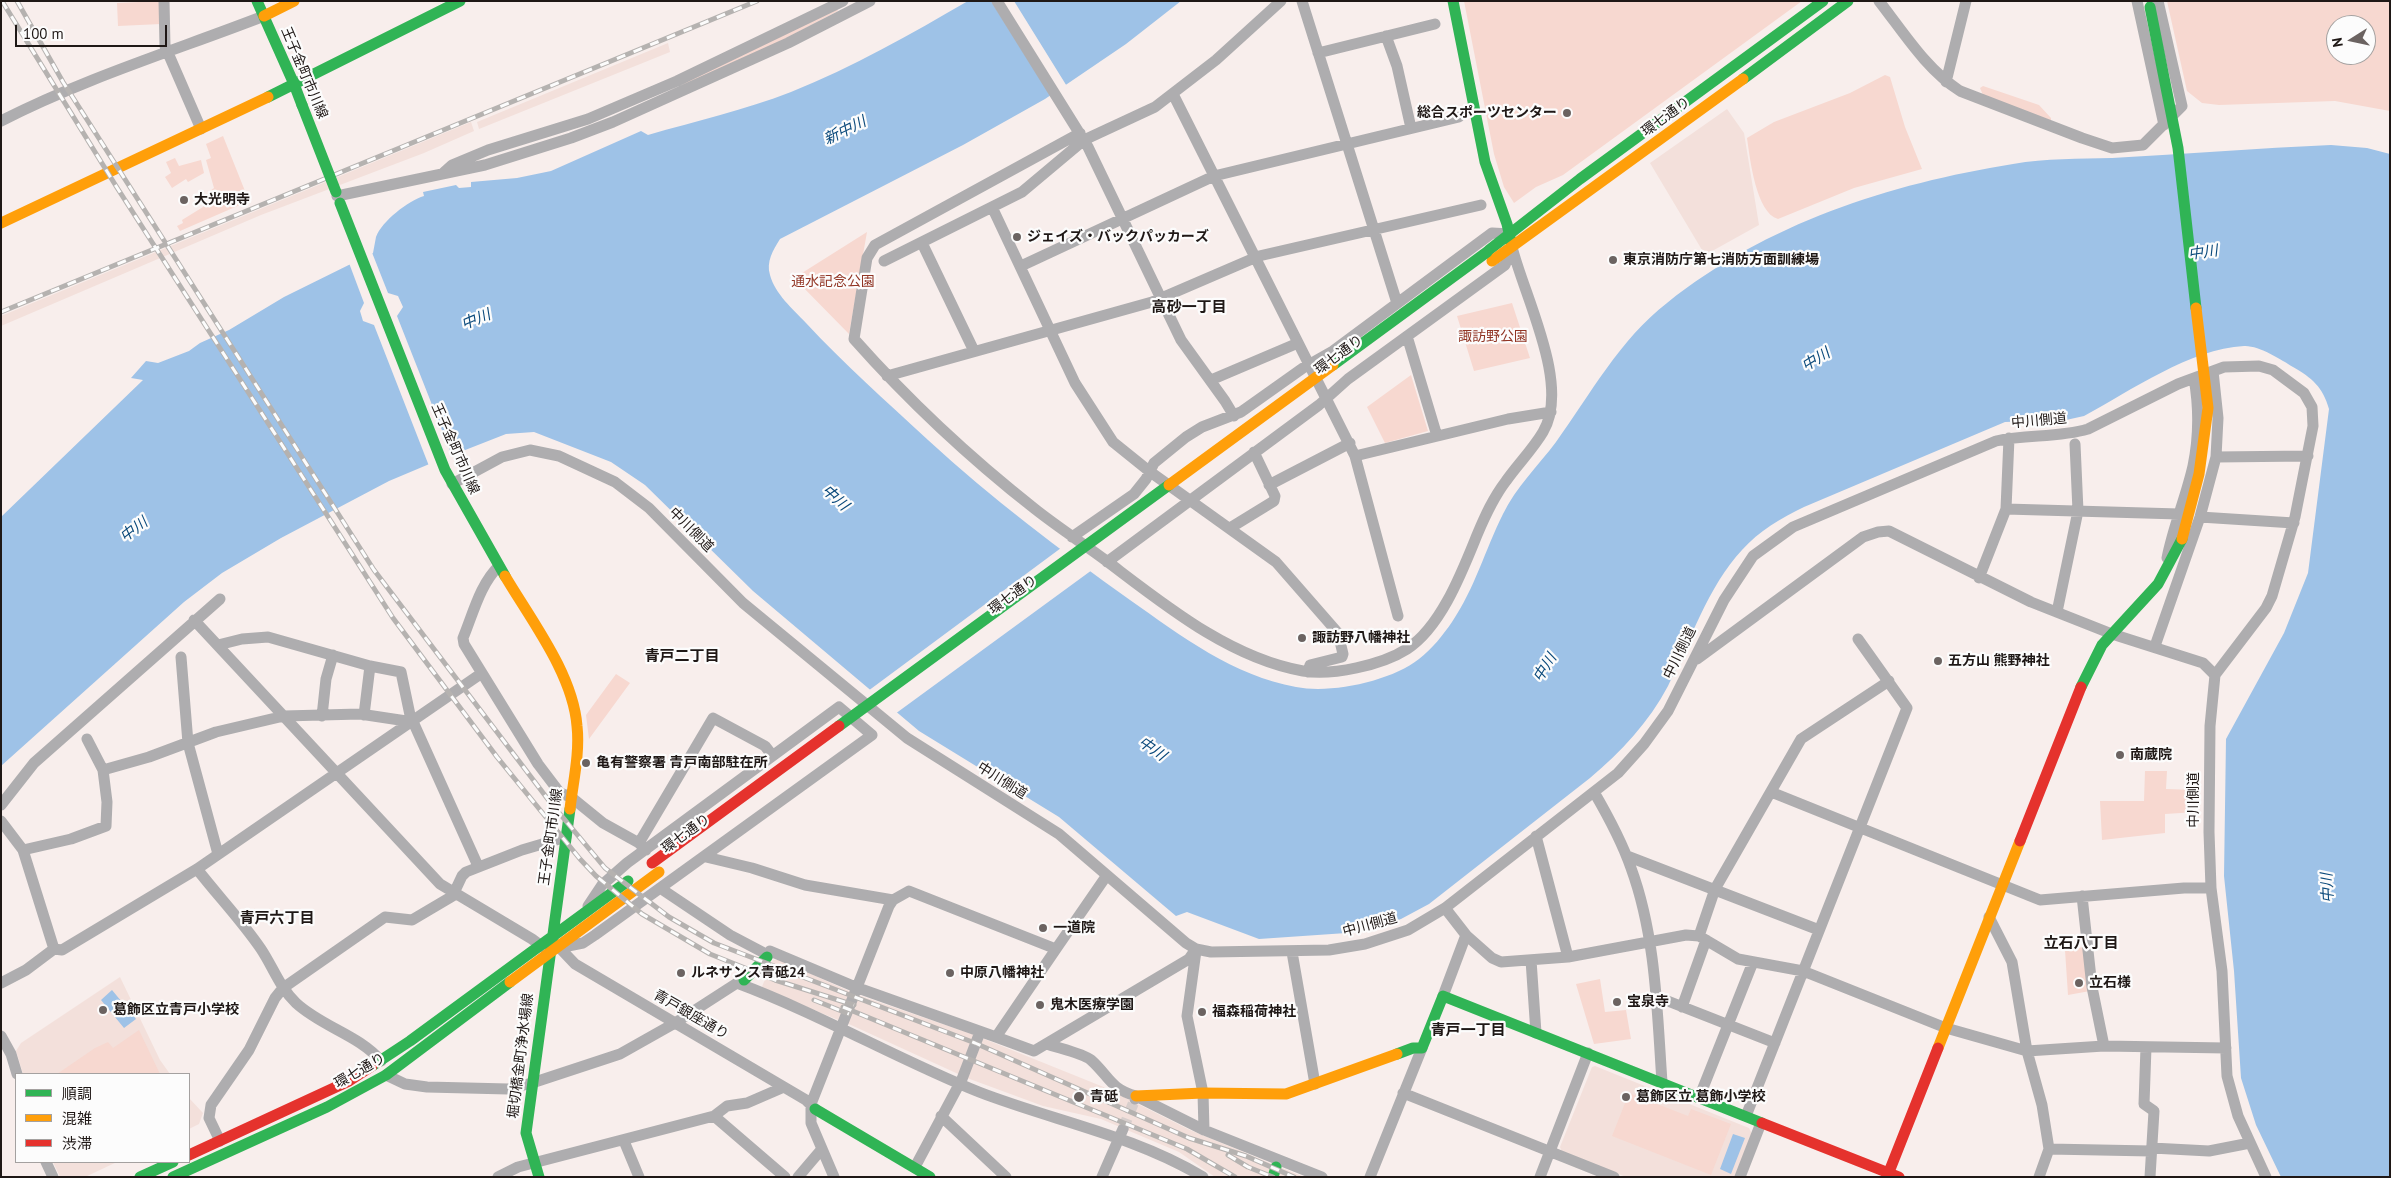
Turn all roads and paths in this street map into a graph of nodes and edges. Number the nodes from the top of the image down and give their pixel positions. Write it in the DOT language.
graph roads {
  1 [pos="164,1"];
  2 [pos="257,1"];
  3 [pos="294,1"];
  4 [pos="460,1"];
  5 [pos="843,1"];
  6 [pos="870,1"];
  7 [pos="997,1"];
  8 [pos="1281,1"];
  9 [pos="1302,1"];
  10 [pos="1453,1"];
  11 [pos="1823,1"];
  12 [pos="1848,1"];
  13 [pos="1880,1"];
  14 [pos="1966,1"];
  15 [pos="2137,1"];
  16 [pos="2152,3"];
  17 [pos="264,16"];
  18 [pos="1435,24"];
  19 [pos="1386,36"];
  20 [pos="168,52"];
  21 [pos="1318,54"];
  22 [pos="1946,82"];
  23 [pos="294,84"];
  24 [pos="1173,94"];
  25 [pos="1459,117"];
  26 [pos="1,121"];
  27 [pos="2164,125"];
  28 [pos="201,128"];
  29 [pos="1411,128"];
  30 [pos="1080,134"];
  31 [pos="1346,144"];
  32 [pos="440,176"];
  33 [pos="1214,176"];
  34 [pos="338,197"];
  35 [pos="1481,205"];
  36 [pos="992,208"];
  37 [pos="1124,219"];
  38 [pos="1,224"];
  39 [pos="1373,230"];
  40 [pos="1510,234"];
  41 [pos="922,243"];
  42 [pos="1512,247"];
  43 [pos="1490,256"];
  44 [pos="1256,258"];
  45 [pos="884,261"];
  46 [pos="1020,266"];
  47 [pos="1160,298"];
  48 [pos="1397,303"];
  49 [pos="1050,330"];
  50 [pos="1407,336"];
  51 [pos="1298,343"];
  52 [pos="974,351"];
  53 [pos="1310,363"];
  54 [pos="2213,371"];
  55 [pos="887,376"];
  56 [pos="2194,378"];
  57 [pos="1210,380"];
  58 [pos="1327,398"];
  59 [pos="1551,412"];
  60 [pos="1234,416"];
  61 [pos="1437,436"];
  62 [pos="2010,438"];
  63 [pos="1350,443"];
  64 [pos="2075,444"];
  65 [pos="1254,452"];
  66 [pos="1355,456"];
  67 [pos="2308,456"];
  68 [pos="2216,457"];
  69 [pos="1149,470"];
  70 [pos="452,484"];
  71 [pos="1269,485"];
  72 [pos="1189,500"];
  73 [pos="2006,508"];
  74 [pos="2078,511"];
  75 [pos="2179,514"];
  76 [pos="2200,517"];
  77 [pos="2294,523"];
  78 [pos="1230,528"];
  79 [pos="1072,537"];
  80 [pos="1107,562"];
  81 [pos="498,566"];
  82 [pos="2164,575"];
  83 [pos="1979,578"];
  84 [pos="220,599"];
  85 [pos="2057,612"];
  86 [pos="1398,616"];
  87 [pos="194,620"];
  88 [pos="2112,634"];
  89 [pos="1858,639"];
  90 [pos="218,644"];
  91 [pos="2155,646"];
  92 [pos="962,651"];
  93 [pos="333,655"];
  94 [pos="181,656"];
  95 [pos="1695,660"];
  96 [pos="370,666"];
  97 [pos="1308,672"];
  98 [pos="482,673"];
  99 [pos="2215,675"];
  100 [pos="1888,681"];
  101 [pos="891,704"];
  102 [pos="364,715"];
  103 [pos="284,716"];
  104 [pos="322,716"];
  105 [pos="413,722"];
  106 [pos="851,733"];
  107 [pos="87,739"];
  108 [pos="188,744"];
  109 [pos="772,755"];
  110 [pos="103,770"];
  111 [pos="337,773"];
  112 [pos="1594,792"];
  113 [pos="1771,792"];
  114 [pos="571,797"];
  115 [pos="1,805"];
  116 [pos="741,813"];
  117 [pos="1,821"];
  118 [pos="1860,827"];
  119 [pos="1536,836"];
  120 [pos="566,837"];
  121 [pos="642,846"];
  122 [pos="23,850"];
  123 [pos="218,854"];
  124 [pos="1627,856"];
  125 [pos="706,857"];
  126 [pos="478,866"];
  127 [pos="197,868"];
  128 [pos="656,868"];
  129 [pos="1107,875"];
  130 [pos="2002,885"];
  131 [pos="660,888"];
  132 [pos="2211,888"];
  133 [pos="1715,890"];
  134 [pos="455,893"];
  135 [pos="2082,896"];
  136 [pos="893,900"];
  137 [pos="1446,908"];
  138 [pos="584,913"];
  139 [pos="1989,917"];
  140 [pos="1820,930"];
  141 [pos="1466,935"];
  142 [pos="552,938"];
  143 [pos="1703,938"];
  144 [pos="1650,942"];
  145 [pos="542,945"];
  146 [pos="559,948"];
  147 [pos="1056,949"];
  148 [pos="1196,949"];
  149 [pos="54,950"];
  150 [pos="1292,952"];
  151 [pos="549,955"];
  152 [pos="768,956"];
  153 [pos="1568,957"];
  154 [pos="1531,960"];
  155 [pos="1753,962"];
  156 [pos="1804,971"];
  157 [pos="742,982"];
  158 [pos="1,983"];
  159 [pos="283,988"];
  160 [pos="858,988"];
  161 [pos="1443,996"];
  162 [pos="1655,996"];
  163 [pos="1682,1007"];
  164 [pos="675,1023"];
  165 [pos="1727,1024"];
  166 [pos="841,1028"];
  167 [pos="1946,1028"];
  168 [pos="980,1032"];
  169 [pos="1536,1033"];
  170 [pos="1,1036"];
  171 [pos="996,1037"];
  172 [pos="1774,1043"];
  173 [pos="1047,1044"];
  174 [pos="2104,1046"];
  175 [pos="2146,1047"];
  176 [pos="1422,1048"];
  177 [pos="2226,1048"];
  178 [pos="2027,1051"];
  179 [pos="1588,1053"];
  180 [pos="381,1061"];
  181 [pos="17,1073"];
  182 [pos="386,1075"];
  183 [pos="1662,1082"];
  184 [pos="532,1083"];
  185 [pos="958,1084"];
  186 [pos="1315,1084"];
  187 [pos="784,1087"];
  188 [pos="1203,1093"];
  189 [pos="1403,1093"];
  190 [pos="1136,1098"];
  191 [pos="1699,1098"];
  192 [pos="813,1106"];
  193 [pos="714,1116"];
  194 [pos="941,1116"];
  195 [pos="1746,1116"];
  196 [pos="1761,1122"];
  197 [pos="1204,1130"];
  198 [pos="1121,1133"];
  199 [pos="220,1141"];
  200 [pos="624,1141"];
  201 [pos="2250,1142"];
  202 [pos="2049,1149"];
  203 [pos="2152,1149"];
  204 [pos="820,1150"];
  205 [pos="1550,1151"];
  206 [pos="190,1155"];
  207 [pos="46,1163"];
  208 [pos="172,1163"];
  209 [pos="534,1163"];
  210 [pos="915,1168"];
  211 [pos="1276,1168"];
  212 [pos="1891,1175"];
  213 [pos="53,1177"];
  214 [pos="140,1177"];
  215 [pos="173,1177"];
  216 [pos="498,1177"];
  217 [pos="539,1177"];
  218 [pos="639,1177"];
  219 [pos="785,1177"];
  220 [pos="798,1177"];
  221 [pos="834,1177"];
  222 [pos="930,1177"];
  223 [pos="1006,1177"];
  224 [pos="1102,1177"];
  225 [pos="1202,1177"];
  226 [pos="1322,1177"];
  227 [pos="1370,1177"];
  228 [pos="1540,1177"];
  229 [pos="1614,1177"];
  230 [pos="1740,1177"];
  231 [pos="2039,1177"];
  232 [pos="2150,1177"];
  233 [pos="2266,1177"];
  1 -- 20 [label="street"];
  2 -- 17 [label="main road, 王子金町市川線"];
  3 -- 17 [label="main road"];
  4 -- 23 [label="main road"];
  5 -- 32 [label="street"];
  6 -- 32 [label="street"];
  7 -- 30 [label="street"];
  8 -- 24 [label="street"];
  9 -- 21 [label="street"];
  10 -- 40 [label="main road"];
  11 -- 40 [label="main road, 環七通り"];
  12 -- 42 [label="main road, 環七通り"];
  13 -- 22 [label="street"];
  14 -- 22 [label="street"];
  15 -- 27 [label="street"];
  16 -- 27 [label="street"];
  16 -- 82 [label="main road, bridge"];
  17 -- 20 [label="street"];
  17 -- 23 [label="main road, 王子金町市川線"];
  18 -- 19 [label="street"];
  19 -- 21 [label="street"];
  19 -- 29 [label="street"];
  20 -- 26 [label="street"];
  20 -- 28 [label="street"];
  21 -- 31 [label="street"];
  22 -- 27 [label="street"];
  23 -- 28 [label="main road"];
  23 -- 34 [label="main road, 王子金町市川線, bridge"];
  24 -- 30 [label="street"];
  24 -- 33 [label="street"];
  25 -- 29 [label="street"];
  28 -- 38 [label="main road"];
  29 -- 31 [label="street"];
  30 -- 36 [label="street"];
  30 -- 37 [label="street"];
  30 -- 55 [label="street"];
  31 -- 33 [label="street"];
  31 -- 39 [label="street"];
  32 -- 34 [label="street"];
  33 -- 37 [label="street"];
  33 -- 44 [label="street"];
  34 -- 70 [label="main road, 王子金町市川線"];
  35 -- 39 [label="street"];
  36 -- 41 [label="street"];
  36 -- 46 [label="street"];
  37 -- 46 [label="street"];
  37 -- 47 [label="street"];
  39 -- 44 [label="street"];
  39 -- 48 [label="street"];
  40 -- 42 [label="main road"];
  40 -- 43 [label="main road, 環七通り"];
  40 -- 48 [label="street"];
  41 -- 45 [label="street"];
  41 -- 52 [label="street"];
  42 -- 43 [label="main road, 環七通り"];
  42 -- 50 [label="street"];
  42 -- 59 [label="street"];
  43 -- 92 [label="main road, 環七通り"];
  43 -- 128 [label="main road, 環七通り, bridge"];
  44 -- 47 [label="street"];
  44 -- 51 [label="street"];
  46 -- 49 [label="street"];
  47 -- 49 [label="street"];
  47 -- 57 [label="street"];
  48 -- 53 [label="street"];
  49 -- 52 [label="street"];
  49 -- 69 [label="street"];
  50 -- 58 [label="street"];
  50 -- 61 [label="street"];
  51 -- 53 [label="street"];
  51 -- 57 [label="street"];
  52 -- 55 [label="street"];
  53 -- 58 [label="street"];
  53 -- 60 [label="street"];
  54 -- 56 [label="street, 中川側道"];
  54 -- 67 [label="street, 中川側道"];
  54 -- 68 [label="street"];
  55 -- 79 [label="street"];
  56 -- 62 [label="street, 中川側道"];
  56 -- 75 [label="street"];
  57 -- 60 [label="street"];
  58 -- 63 [label="street"];
  58 -- 65 [label="street"];
  59 -- 61 [label="street"];
  59 -- 97 [label="street"];
  60 -- 69 [label="street"];
  61 -- 66 [label="street"];
  62 -- 73 [label="street"];
  62 -- 95 [label="street, 中川側道"];
  63 -- 66 [label="street"];
  63 -- 71 [label="street"];
  64 -- 74 [label="street"];
  65 -- 71 [label="street"];
  65 -- 72 [label="street"];
  66 -- 86 [label="street"];
  67 -- 68 [label="street"];
  67 -- 77 [label="street, 中川側道"];
  68 -- 76 [label="street"];
  69 -- 72 [label="street"];
  69 -- 79 [label="street"];
  70 -- 81 [label="main road, 王子金町市川線"];
  70 -- 129 [label="street, 中川側道"];
  71 -- 78 [label="street"];
  72 -- 78 [label="street"];
  72 -- 80 [label="street"];
  73 -- 74 [label="street"];
  73 -- 83 [label="street"];
  74 -- 75 [label="street"];
  74 -- 85 [label="street"];
  75 -- 82 [label="street"];
  76 -- 77 [label="street"];
  76 -- 91 [label="street"];
  77 -- 99 [label="street, 中川側道"];
  78 -- 97 [label="street"];
  79 -- 80 [label="street"];
  80 -- 97 [label="street"];
  81 -- 98 [label="street"];
  81 -- 114 [label="main road, 王子金町市川線"];
  82 -- 88 [label="main road"];
  83 -- 85 [label="street"];
  83 -- 95 [label="street"];
  84 -- 87 [label="street"];
  85 -- 88 [label="street"];
  87 -- 90 [label="street"];
  87 -- 115 [label="street"];
  88 -- 91 [label="street"];
  88 -- 130 [label="main road"];
  89 -- 100 [label="street"];
  90 -- 93 [label="street"];
  90 -- 103 [label="street"];
  91 -- 99 [label="street"];
  93 -- 96 [label="street"];
  93 -- 104 [label="street"];
  94 -- 108 [label="street"];
  95 -- 112 [label="street, 中川側道"];
  96 -- 102 [label="street"];
  96 -- 105 [label="street"];
  98 -- 105 [label="street"];
  98 -- 114 [label="street"];
  99 -- 132 [label="street, 中川側道"];
  100 -- 113 [label="street"];
  100 -- 118 [label="street"];
  101 -- 106 [label="main road"];
  102 -- 104 [label="street"];
  102 -- 105 [label="street"];
  103 -- 104 [label="street"];
  103 -- 108 [label="street"];
  103 -- 111 [label="street"];
  105 -- 111 [label="street"];
  105 -- 126 [label="street"];
  107 -- 110 [label="street"];
  108 -- 110 [label="street"];
  108 -- 123 [label="street"];
  109 -- 121 [label="street"];
  109 -- 121 [label="street"];
  109 -- 125 [label="street"];
  110 -- 122 [label="street"];
  111 -- 123 [label="street"];
  111 -- 134 [label="street"];
  112 -- 119 [label="street, 中川側道"];
  112 -- 124 [label="street"];
  113 -- 118 [label="street"];
  113 -- 133 [label="street"];
  114 -- 120 [label="main road, 王子金町市川線"];
  114 -- 121 [label="street"];
  116 -- 128 [label="main road, 環七通り"];
  117 -- 122 [label="street"];
  118 -- 130 [label="street"];
  118 -- 140 [label="street"];
  119 -- 137 [label="street, 中川側道"];
  119 -- 153 [label="street"];
  120 -- 126 [label="street"];
  120 -- 142 [label="main road, 王子金町市川線"];
  121 -- 138 [label="street"];
  122 -- 149 [label="street"];
  123 -- 127 [label="street"];
  124 -- 133 [label="street"];
  124 -- 144 [label="street"];
  125 -- 131 [label="street"];
  125 -- 136 [label="street"];
  126 -- 134 [label="street"];
  127 -- 149 [label="street"];
  127 -- 159 [label="street"];
  128 -- 138 [label="main road, 環七通り"];
  128 -- 146 [label="main road, 環七通り"];
  129 -- 147 [label="street"];
  129 -- 148 [label="street, 中川側道"];
  130 -- 135 [label="street"];
  130 -- 139 [label="main road"];
  131 -- 146 [label="street"];
  131 -- 152 [label="street"];
  132 -- 135 [label="street"];
  132 -- 177 [label="street, 中川側道"];
  133 -- 140 [label="street"];
  133 -- 143 [label="street"];
  134 -- 145 [label="street"];
  134 -- 159 [label="street"];
  135 -- 174 [label="street"];
  136 -- 147 [label="street"];
  136 -- 160 [label="street"];
  137 -- 141 [label="street"];
  137 -- 150 [label="street, 中川側道"];
  138 -- 142 [label="main road, 環七通り"];
  139 -- 167 [label="main road"];
  139 -- 178 [label="street"];
  140 -- 156 [label="street"];
  141 -- 154 [label="street"];
  141 -- 161 [label="street"];
  142 -- 145 [label="main road, 環七通り"];
  142 -- 146 [label="street, 青戸銀座通り"];
  142 -- 151 [label="main road, 堀切橋金町浄水場線"];
  143 -- 144 [label="street"];
  143 -- 155 [label="street"];
  143 -- 163 [label="street"];
  144 -- 153 [label="street"];
  144 -- 162 [label="street"];
  145 -- 151 [label="street"];
  145 -- 180 [label="main road, 環七通り"];
  146 -- 151 [label="main road, 環七通り"];
  146 -- 164 [label="street, 青戸銀座通り"];
  147 -- 171 [label="street"];
  148 -- 150 [label="street, 中川側道"];
  148 -- 173 [label="street"];
  148 -- 188 [label="street"];
  149 -- 158 [label="street"];
  150 -- 186 [label="street"];
  151 -- 182 [label="main road, 環七通り"];
  151 -- 184 [label="main road, 堀切橋金町浄水場線"];
  152 -- 157 [label="main road"];
  152 -- 160 [label="street"];
  153 -- 154 [label="street"];
  154 -- 169 [label="street"];
  155 -- 156 [label="street"];
  155 -- 165 [label="street"];
  156 -- 167 [label="street"];
  156 -- 172 [label="street"];
  157 -- 164 [label="street"];
  157 -- 166 [label="street"];
  159 -- 180 [label="street"];
  159 -- 199 [label="street"];
  160 -- 166 [label="street"];
  160 -- 168 [label="street"];
  161 -- 169 [label="main road"];
  161 -- 176 [label="main road"];
  162 -- 163 [label="street"];
  162 -- 183 [label="street"];
  163 -- 165 [label="street"];
  164 -- 184 [label="street"];
  164 -- 187 [label="street, 青戸銀座通り"];
  165 -- 172 [label="street"];
  165 -- 191 [label="street"];
  166 -- 185 [label="street"];
  166 -- 192 [label="street"];
  167 -- 178 [label="street"];
  167 -- 212 [label="main road"];
  168 -- 171 [label="street"];
  168 -- 185 [label="street"];
  169 -- 179 [label="main road"];
  170 -- 181 [label="street"];
  171 -- 173 [label="street"];
  172 -- 195 [label="street"];
  173 -- 190 [label="street"];
  174 -- 175 [label="street"];
  174 -- 178 [label="street"];
  175 -- 177 [label="street"];
  175 -- 203 [label="street"];
  176 -- 186 [label="main road"];
  176 -- 189 [label="street"];
  177 -- 201 [label="street, 中川側道"];
  178 -- 202 [label="street"];
  179 -- 183 [label="main road"];
  179 -- 205 [label="street"];
  180 -- 199 [label="main road, 環七通り"];
  182 -- 184 [label="street"];
  182 -- 215 [label="main road, 環七通り"];
  183 -- 191 [label="main road"];
  184 -- 209 [label="main road, 堀切橋金町浄水場線"];
  185 -- 194 [label="street"];
  185 -- 198 [label="street"];
  186 -- 188 [label="main road"];
  187 -- 192 [label="street, 青戸銀座通り"];
  187 -- 193 [label="street"];
  188 -- 190 [label="main road"];
  188 -- 197 [label="street"];
  189 -- 205 [label="street"];
  189 -- 227 [label="street"];
  190 -- 197 [label="street"];
  191 -- 195 [label="main road"];
  192 -- 204 [label="street"];
  192 -- 210 [label="main road"];
  193 -- 200 [label="street"];
  193 -- 219 [label="street"];
  194 -- 210 [label="street"];
  194 -- 223 [label="street"];
  195 -- 196 [label="main road"];
  196 -- 212 [label="main road"];
  196 -- 230 [label="street"];
  197 -- 211 [label="street"];
  198 -- 224 [label="street"];
  198 -- 225 [label="street"];
  199 -- 206 [label="main road, 環七通り"];
  200 -- 209 [label="street"];
  200 -- 218 [label="street"];
  201 -- 203 [label="street"];
  201 -- 233 [label="street, 中川側道"];
  202 -- 203 [label="street"];
  202 -- 231 [label="street"];
  203 -- 232 [label="street"];
  204 -- 220 [label="street"];
  204 -- 221 [label="street"];
  205 -- 228 [label="street"];
  205 -- 229 [label="street"];
  207 -- 213 [label="street"];
  208 -- 214 [label="main road"];
  209 -- 216 [label="street"];
  209 -- 217 [label="main road, 堀切橋金町浄水場線"];
  210 -- 222 [label="main road"];
  211 -- 226 [label="street"];
}
